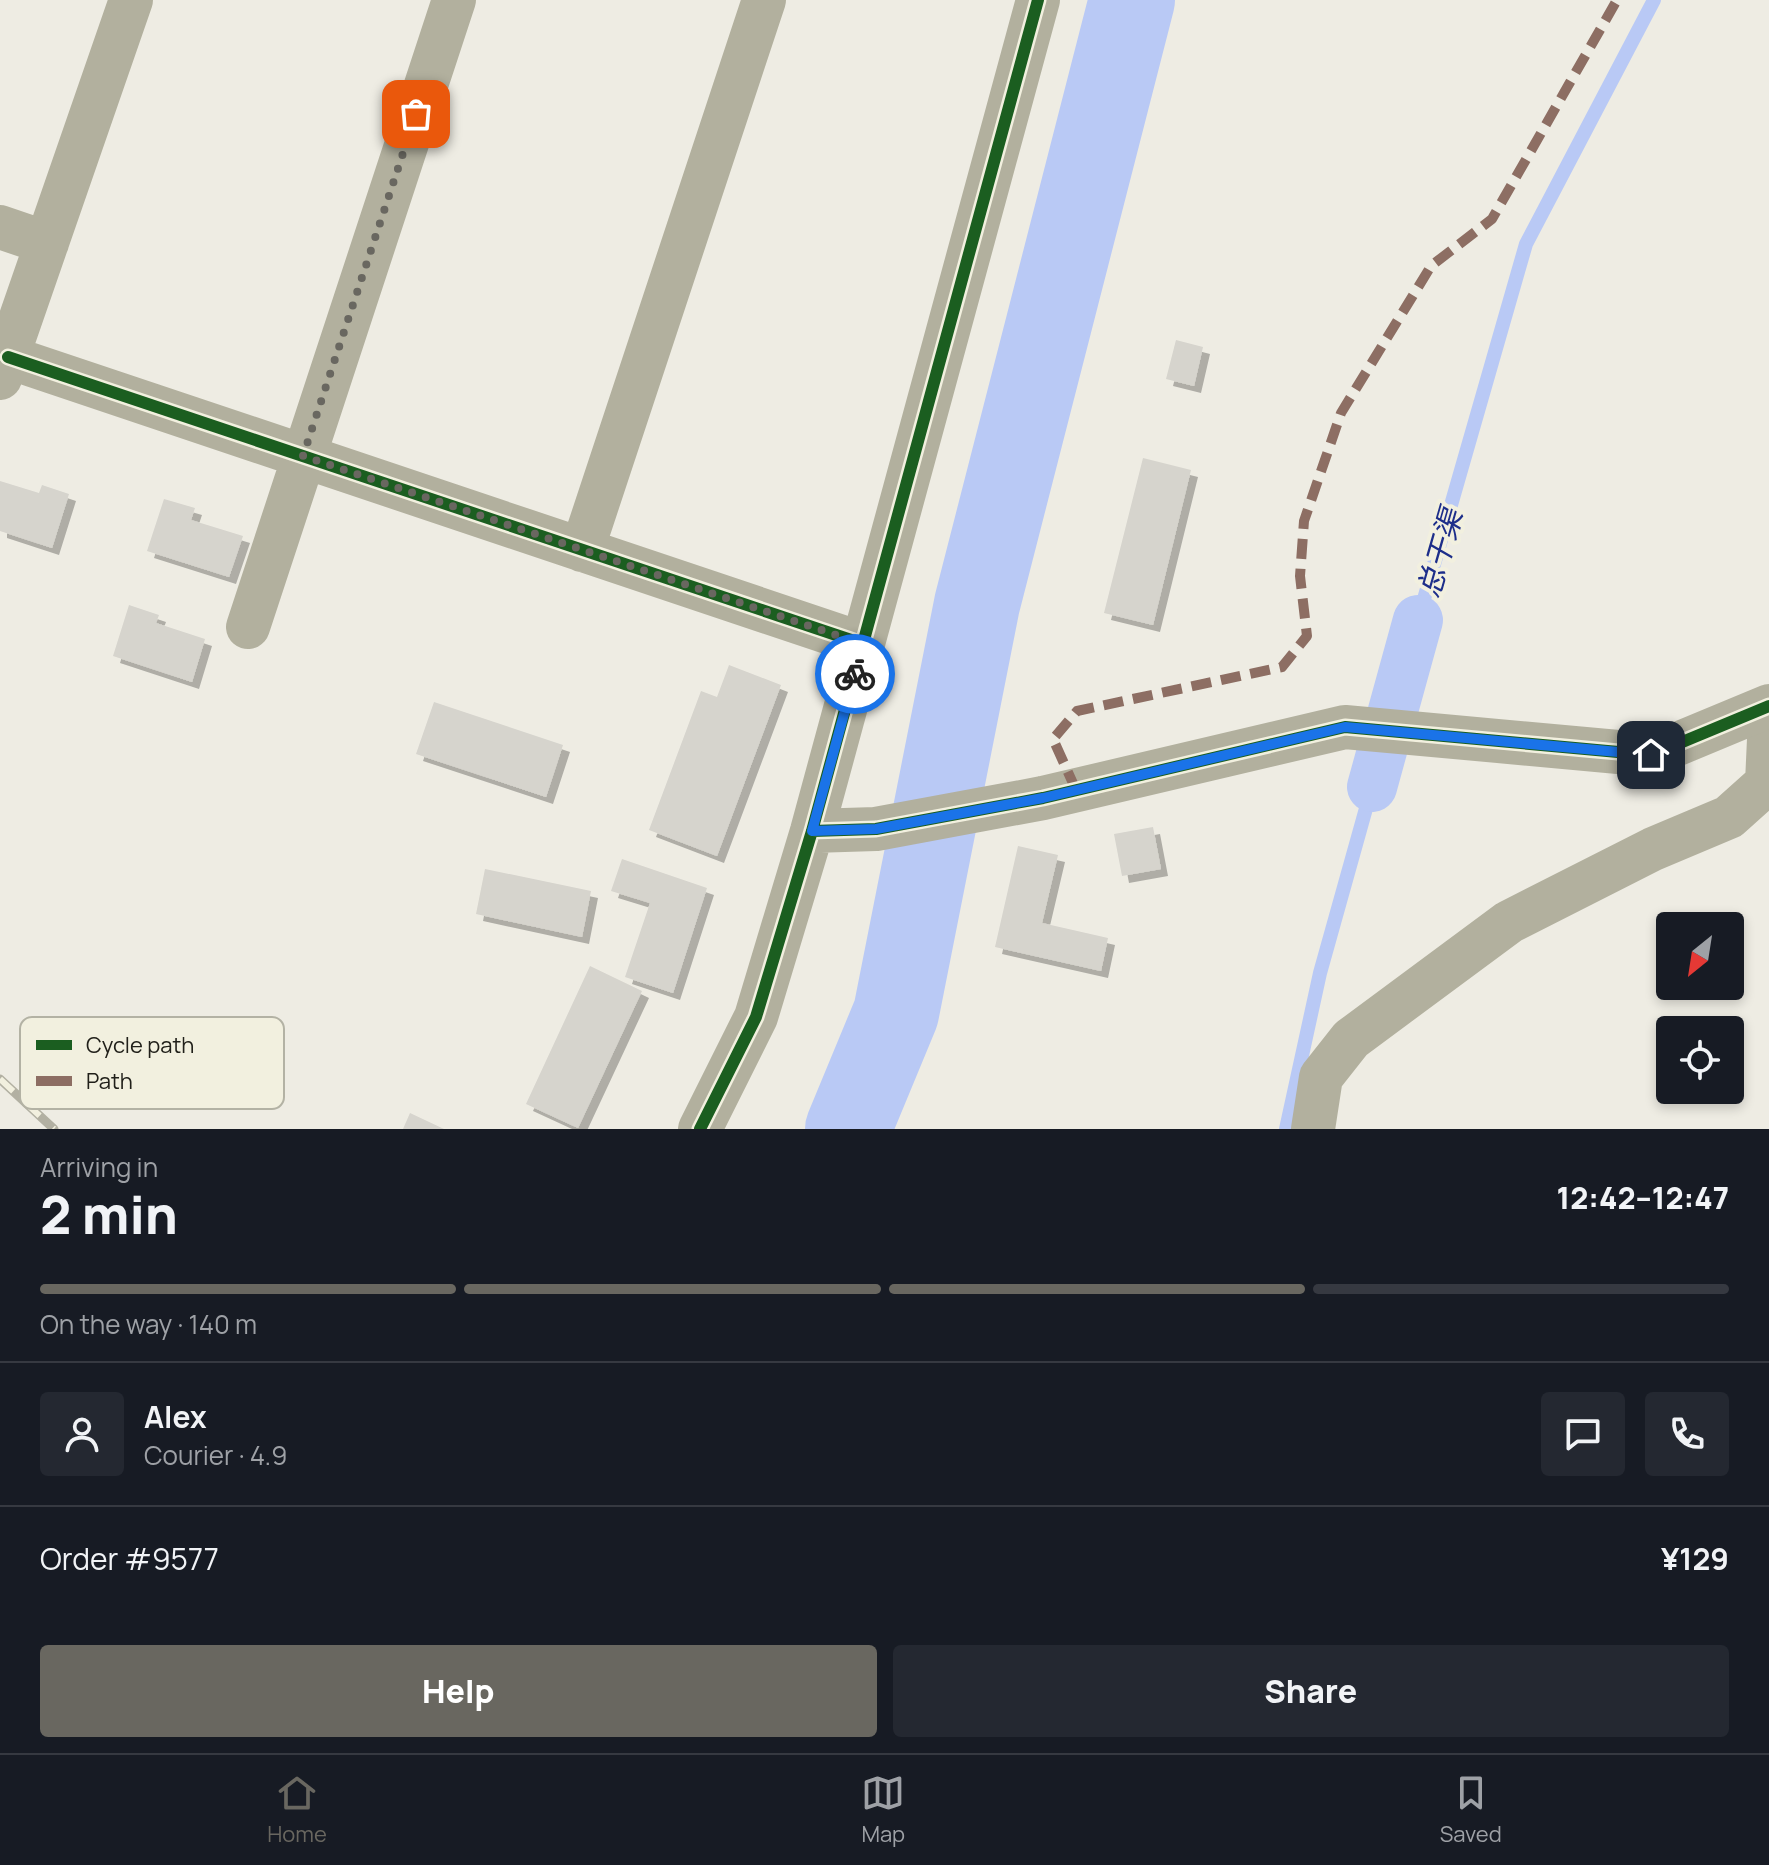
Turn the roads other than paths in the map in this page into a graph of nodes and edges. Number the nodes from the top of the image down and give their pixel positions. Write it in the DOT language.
graph roads {
  1 [pos="131,0"];
  2 [pos="454,0"];
  3 [pos="764,0"];
  4 [pos="1038,0"];
  5 [pos="0,227"];
  6 [pos="47,243"];
  7 [pos="4,368"];
  8 [pos="303,456"];
  9 [pos="582,550"];
  10 [pos="248,627"];
  11 [pos="863,644"];
  12 [pos="1769,706"];
  13 [pos="1769,739"];
  14 [pos="812,831"];
  15 [pos="700,1129"];
  16 [pos="1313,1129"];
  1 -- 6 [label="street"];
  2 -- 8 [label="street"];
  3 -- 9 [label="street"];
  4 -- 11 [label="street"];
  5 -- 6 [label="street"];
  6 -- 7 [label="street"];
  7 -- 8 [label="street"];
  8 -- 9 [label="street"];
  8 -- 10 [label="street"];
  9 -- 11 [label="street"];
  11 -- 14 [label="street"];
  12 -- 14 [label="street"];
  13 -- 16 [label="street"];
  14 -- 15 [label="street"];
}
